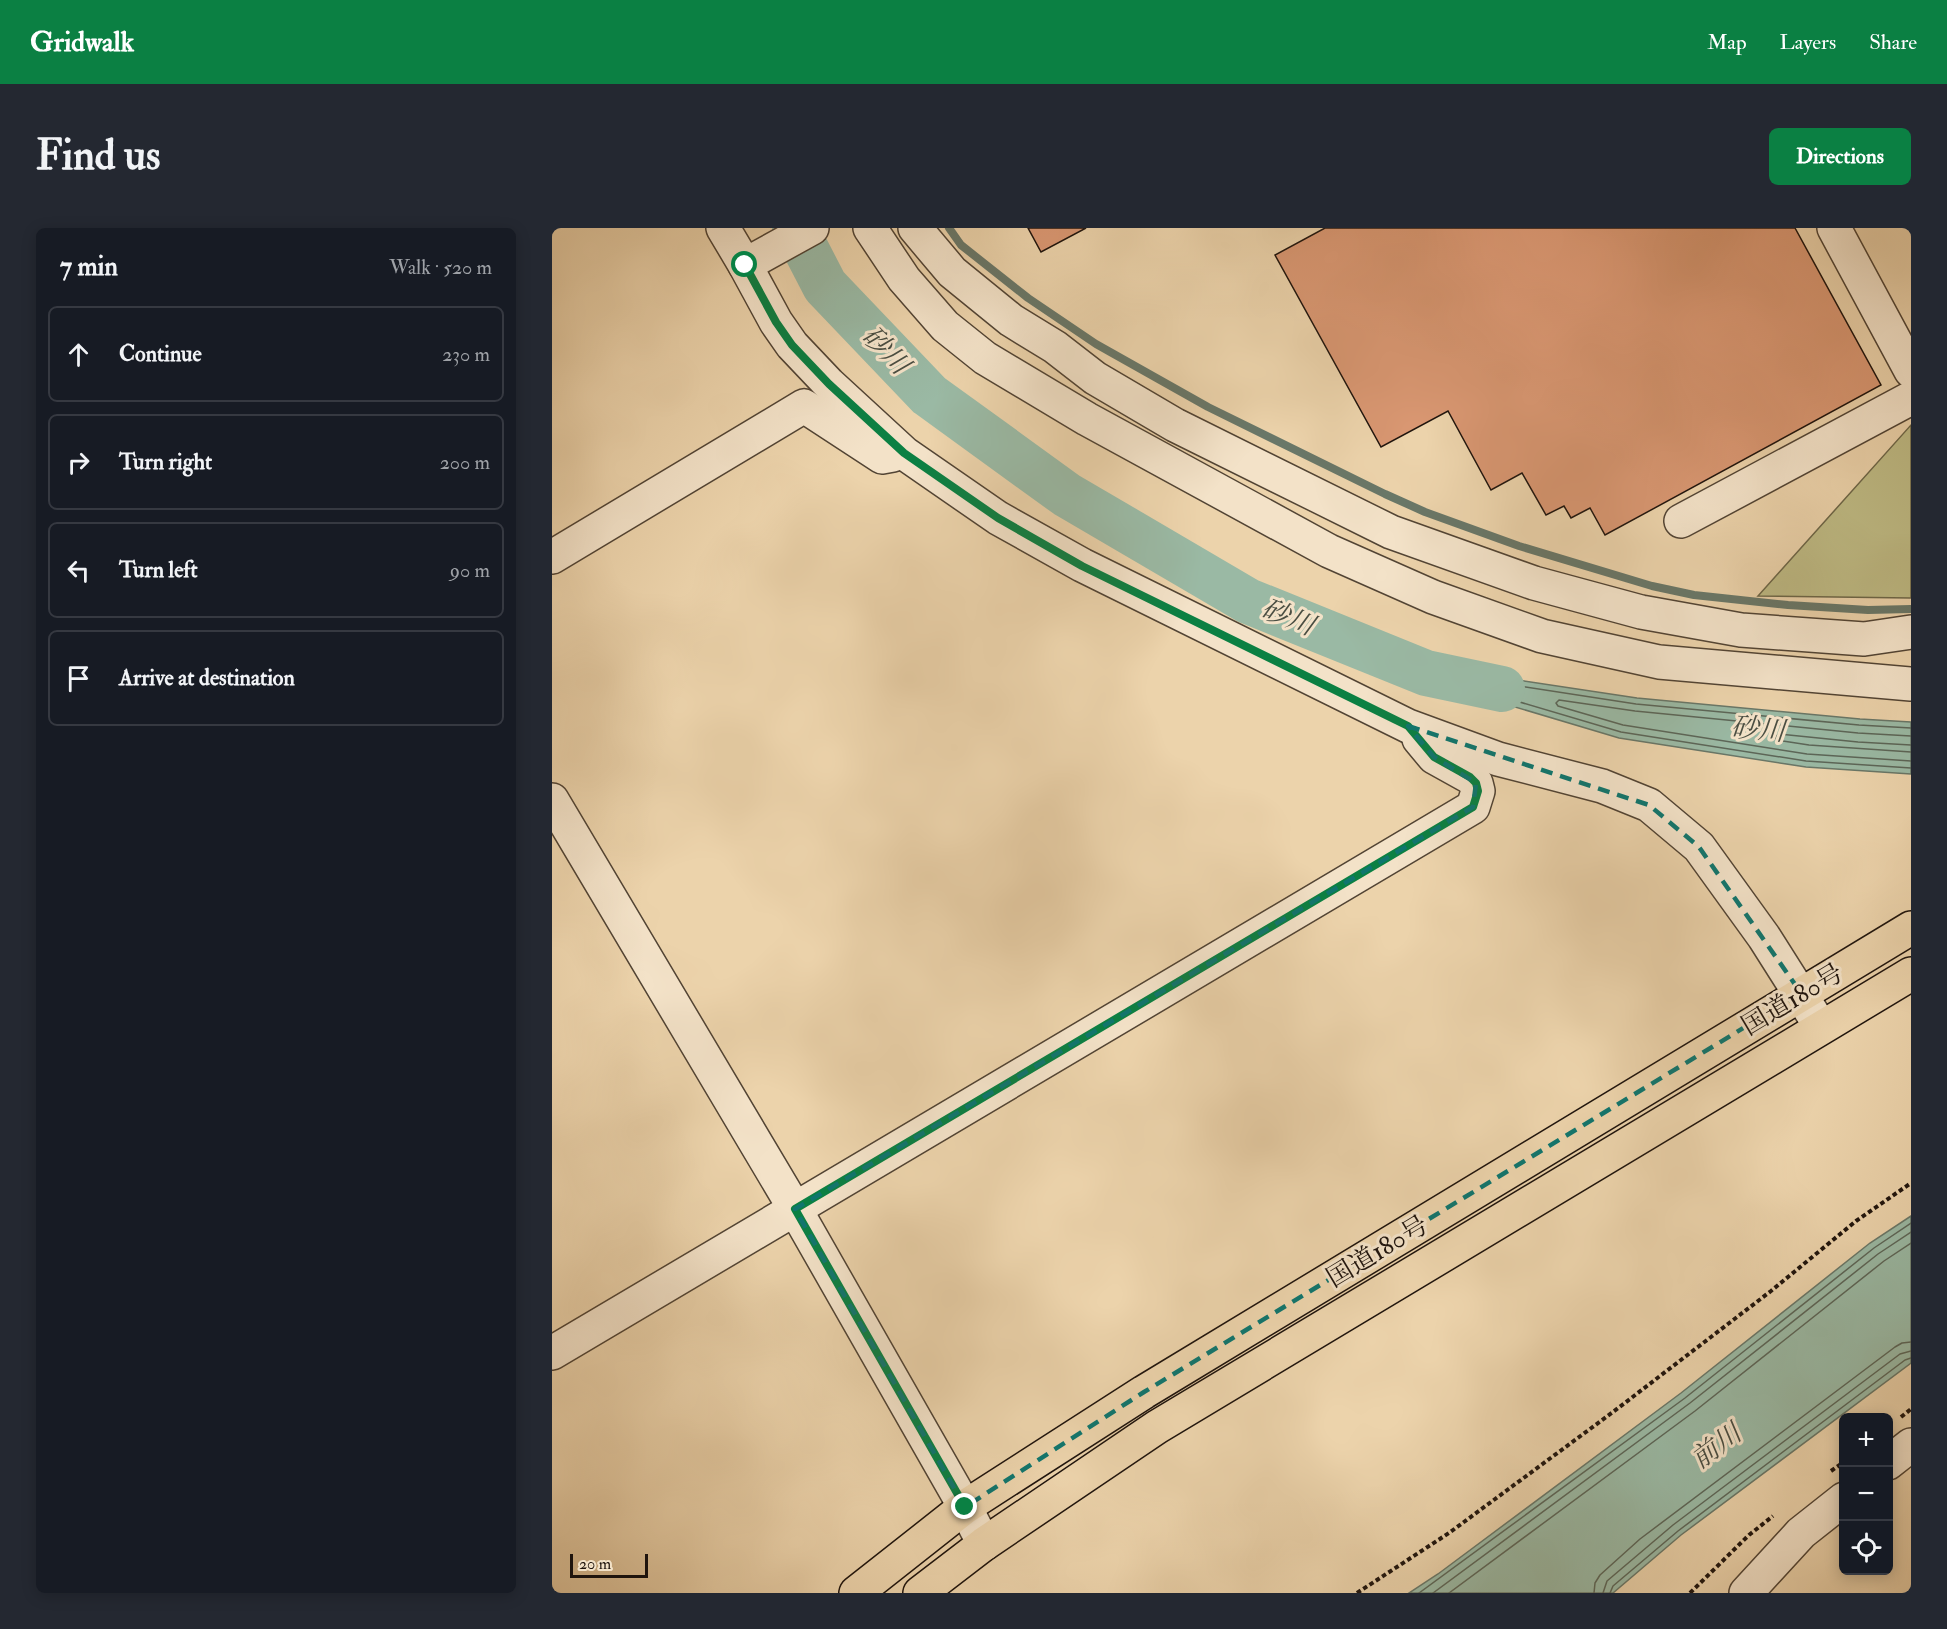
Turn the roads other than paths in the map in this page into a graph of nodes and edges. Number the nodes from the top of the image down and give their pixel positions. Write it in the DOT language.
graph roads {
  1 [pos="723,228"];
  2 [pos="812,228"];
  3 [pos="870,228"];
  4 [pos="915,228"];
  5 [pos="1834,228"];
  6 [pos="751,262"];
  7 [pos="919,296"];
  8 [pos="1911,371"];
  9 [pos="1095,378"];
  10 [pos="1911,398"];
  11 [pos="904,453"];
  12 [pos="1681,521"];
  13 [pos="552,557"];
  14 [pos="1911,632"];
  15 [pos="1911,684"];
  16 [pos="1408,726"];
  17 [pos="552,800"];
  18 [pos="1911,928"];
  19 [pos="1911,974"];
  20 [pos="1801,993"];
  21 [pos="1821,1027"];
  22 [pos="795,1209"];
  23 [pos="552,1353"];
  24 [pos="1911,1445"];
  25 [pos="1893,1459"];
  26 [pos="1839,1503"];
  27 [pos="965,1507"];
  28 [pos="984,1544"];
  29 [pos="856,1593"];
  30 [pos="920,1593"];
  31 [pos="1746,1593"];
  1 -- 6 [label="street"];
  2 -- 6 [label="street"];
  3 -- 7 [label="street"];
  4 -- 9 [label="street"];
  5 -- 8 [label="street"];
  6 -- 11 [label="street"];
  7 -- 9 [label="street"];
  7 -- 15 [label="street"];
  9 -- 14 [label="street"];
  10 -- 12 [label="street"];
  11 -- 13 [label="street"];
  11 -- 16 [label="street"];
  16 -- 20 [label="street"];
  16 -- 22 [label="street"];
  17 -- 22 [label="street"];
  18 -- 20 [label="highway, 国道180号"];
  19 -- 21 [label="highway, 国道180号"];
  20 -- 21 [label="street"];
  20 -- 27 [label="highway, 国道180号"];
  21 -- 28 [label="highway, 国道180号"];
  22 -- 23 [label="street"];
  22 -- 27 [label="street"];
  24 -- 25 [label="street"];
  26 -- 31 [label="street"];
  27 -- 28 [label="street"];
  27 -- 29 [label="highway, 国道180号"];
  28 -- 30 [label="highway, 国道180号"];
}
